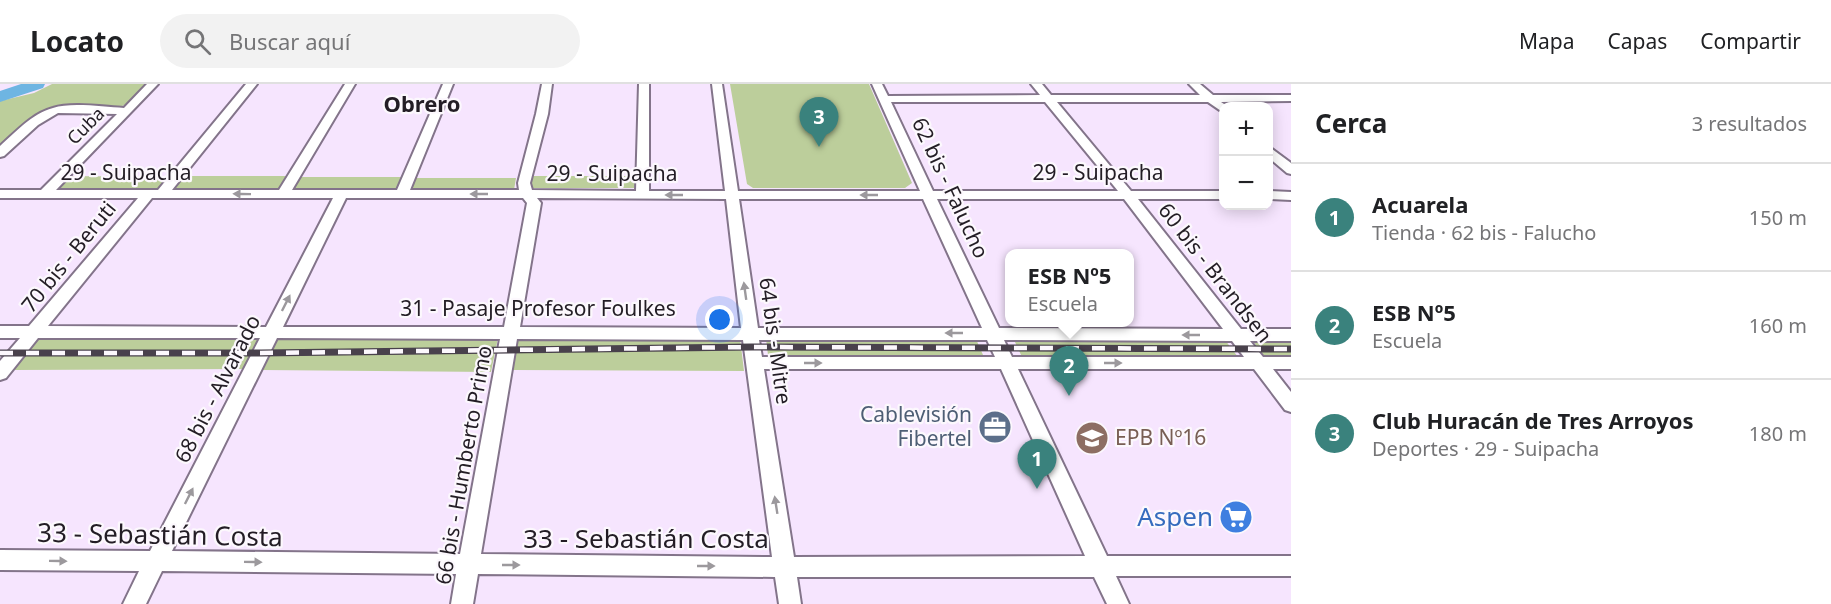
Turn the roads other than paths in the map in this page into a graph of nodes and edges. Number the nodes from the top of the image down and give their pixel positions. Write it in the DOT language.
graph roads {
  1 [pos="153,84"];
  2 [pos="252,84"];
  3 [pos="350,84"];
  4 [pos="448,84"];
  5 [pos="547,84"];
  6 [pos="644,84"];
  7 [pos="717,84"];
  8 [pos="877,84"];
  9 [pos="1036,84"];
  10 [pos="1194,84"];
  11 [pos="1209,98"];
  12 [pos="1291,98"];
  13 [pos="884,99"];
  14 [pos="1048,99"];
  15 [pos="1219,106"];
  16 [pos="127,111"];
  17 [pos="0,153"];
  18 [pos="1273,154"];
  19 [pos="1291,170"];
  20 [pos="155,193"];
  21 [pos="0,194"];
  22 [pos="45,194"];
  23 [pos="283,194"];
  24 [pos="342,194"];
  25 [pos="402,194"];
  26 [pos="526,194"];
  27 [pos="1127,194"];
  28 [pos="642,195"];
  29 [pos="733,195"];
  30 [pos="928,195"];
  31 [pos="1219,195"];
  32 [pos="1273,195"];
  33 [pos="1291,196"];
  34 [pos="511,331"];
  35 [pos="0,332"];
  36 [pos="35,332"];
  37 [pos="271,332"];
  38 [pos="751,332"];
  39 [pos="992,334"];
  40 [pos="1237,335"];
  41 [pos="1291,335"];
  42 [pos="1006,362"];
  43 [pos="755,363"];
  44 [pos="1257,363"];
  45 [pos="1291,363"];
  46 [pos="0,373"];
  47 [pos="1291,405"];
  48 [pos="0,560"];
  49 [pos="156,561"];
  50 [pos="470,564"];
  51 [pos="1291,566"];
  52 [pos="786,567"];
  53 [pos="1101,567"];
  54 [pos="134,604"];
  55 [pos="462,604"];
  56 [pos="790,604"];
  57 [pos="1118,604"];
  1 -- 16 [label="street, Cuba"];
  2 -- 20 [label="street, 70 bis - Beruti"];
  3 -- 23 [label="street"];
  4 -- 25 [label="street"];
  5 -- 26 [label="street"];
  6 -- 28 [label="street"];
  7 -- 29 [label="street, 64 bis - Mitre"];
  8 -- 13 [label="street, 62 bis - Falucho"];
  9 -- 14 [label="street, 60 bis - Brandsen"];
  10 -- 11 [label="street"];
  11 -- 12 [label="street"];
  11 -- 14 [label="street"];
  11 -- 15 [label="street"];
  13 -- 14 [label="street"];
  13 -- 30 [label="street, 62 bis - Falucho"];
  14 -- 27 [label="street, 60 bis - Brandsen"];
  16 -- 17 [label="street"];
  16 -- 22 [label="street, Cuba"];
  18 -- 19 [label="street"];
  20 -- 22 [label="street, 29 - Suipacha"];
  23 -- 20 [label="street, 29 - Suipacha, one-way"];
  20 -- 36 [label="street, 70 bis - Beruti"];
  21 -- 22 [label="street, 29 - Suipacha"];
  23 -- 24 [label="street, 29 - Suipacha"];
  24 -- 25 [label="street, 29 - Suipacha"];
  37 -- 24 [label="street, 68 bis - Alvarado, one-way"];
  26 -- 25 [label="street, 29 - Suipacha, one-way"];
  26 -- 28 [label="street, 29 - Suipacha"];
  26 -- 34 [label="street, 66 bis - Humberto Primo"];
  27 -- 30 [label="street, 29 - Suipacha"];
  27 -- 31 [label="street, 29 - Suipacha"];
  27 -- 40 [label="street, 60 bis - Brandsen"];
  29 -- 28 [label="street, 29 - Suipacha, one-way"];
  30 -- 29 [label="street, 29 - Suipacha, one-way"];
  38 -- 29 [label="street, 64 bis - Mitre, one-way"];
  30 -- 39 [label="street, 62 bis - Falucho"];
  32 -- 33 [label="street"];
  34 -- 37 [label="street, 31 - Pasaje Profesor Foulkes"];
  34 -- 38 [label="street, 31 - Pasaje Profesor Foulkes"];
  34 -- 50 [label="street, 66 bis - Humberto Primo"];
  35 -- 36 [label="street, 31 - Pasaje Profesor Foulkes"];
  36 -- 37 [label="street, 31 - Pasaje Profesor Foulkes"];
  36 -- 46 [label="street, 70 bis - Beruti"];
  49 -- 37 [label="street, 68 bis - Alvarado, one-way"];
  39 -- 38 [label="street, 31 - Pasaje Profesor Foulkes, one-way"];
  38 -- 43 [label="street, 64 bis - Mitre"];
  40 -- 39 [label="street, 31 - Pasaje Profesor Foulkes, one-way"];
  39 -- 42 [label="street, 62 bis - Falucho"];
  40 -- 41 [label="street, 31 - Pasaje Profesor Foulkes"];
  40 -- 44 [label="street, 60 bis - Brandsen"];
  43 -- 42 [label="street, one-way"];
  42 -- 44 [label="street, one-way"];
  42 -- 53 [label="street, 62 bis - Falucho"];
  52 -- 43 [label="street, 64 bis - Mitre, one-way"];
  44 -- 45 [label="street"];
  44 -- 47 [label="street, 60 bis - Brandsen"];
  48 -- 49 [label="street, 33 - Sebastián Costa, one-way"];
  49 -- 50 [label="street, 33 - Sebastián Costa, one-way"];
  49 -- 54 [label="street, 68 bis - Alvarado"];
  50 -- 52 [label="street, 33 - Sebastián Costa, one-way"];
  50 -- 55 [label="street, 66 bis - Humberto Primo"];
  51 -- 53 [label="street, 33 - Sebastián Costa"];
  52 -- 53 [label="street, 33 - Sebastián Costa"];
  52 -- 56 [label="street, 64 bis - Mitre"];
  53 -- 57 [label="street, 62 bis - Falucho"];
}
